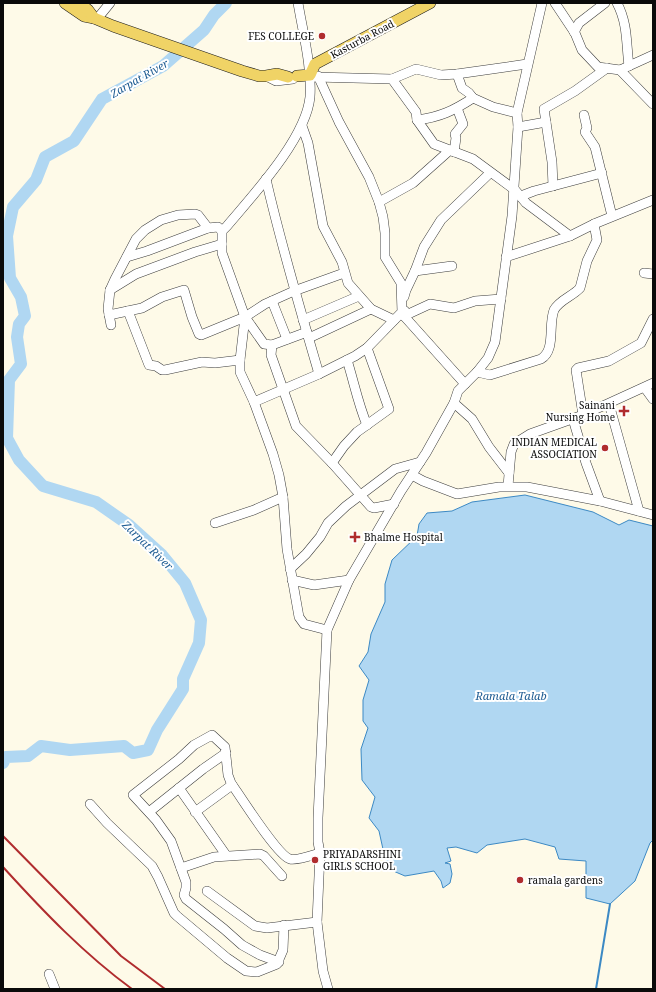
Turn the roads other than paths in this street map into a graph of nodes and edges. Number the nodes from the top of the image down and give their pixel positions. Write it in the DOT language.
graph roads {
  1 [pos="65,3"];
  2 [pos="79,3"];
  3 [pos="110,3"];
  4 [pos="298,3"];
  5 [pos="430,3"];
  6 [pos="542,3"];
  7 [pos="555,3"];
  8 [pos="605,3"];
  9 [pos="617,3"];
  10 [pos="96,19"];
  11 [pos="574,32"];
  12 [pos="653,55"];
  13 [pos="528,64"];
  14 [pos="630,66"];
  15 [pos="607,68"];
  16 [pos="620,70"];
  17 [pos="457,74"];
  18 [pos="266,76"];
  19 [pos="312,76"];
  20 [pos="392,79"];
  21 [pos="473,98"];
  22 [pos="653,104"];
  23 [pos="457,108"];
  24 [pos="517,113"];
  25 [pos="584,115"];
  26 [pos="417,120"];
  27 [pos="546,122"];
  28 [pos="302,126"];
  29 [pos="518,127"];
  30 [pos="452,151"];
  31 [pos="490,173"];
  32 [pos="602,173"];
  33 [pos="266,179"];
  34 [pos="553,186"];
  35 [pos="518,193"];
  36 [pos="653,200"];
  37 [pos="379,202"];
  38 [pos="612,216"];
  39 [pos="594,224"];
  40 [pos="208,228"];
  41 [pos="222,231"];
  42 [pos="570,236"];
  43 [pos="222,244"];
  44 [pos="127,257"];
  45 [pos="506,257"];
  46 [pos="452,266"];
  47 [pos="415,272"];
  48 [pos="344,273"];
  49 [pos="110,290"];
  50 [pos="294,291"];
  51 [pos="360,296"];
  52 [pos="501,299"];
  53 [pos="272,301"];
  54 [pos="371,309"];
  55 [pos="128,311"];
  56 [pos="404,313"];
  57 [pos="109,315"];
  58 [pos="245,317"];
  59 [pos="653,319"];
  60 [pos="303,320"];
  61 [pos="394,320"];
  62 [pos="111,325"];
  63 [pos="308,335"];
  64 [pos="287,339"];
  65 [pos="272,345"];
  66 [pos="367,348"];
  67 [pos="240,360"];
  68 [pos="347,360"];
  69 [pos="477,372"];
  70 [pos="319,374"];
  71 [pos="465,384"];
  72 [pos="649,385"];
  73 [pos="283,389"];
  74 [pos="653,399"];
  75 [pos="254,402"];
  76 [pos="454,403"];
  77 [pos="609,404"];
  78 [pos="584,415"];
  79 [pos="573,418"];
  80 [pos="366,425"];
  81 [pos="420,462"];
  82 [pos="332,463"];
  83 [pos="509,473"];
  84 [pos="412,475"];
  85 [pos="508,486"];
  86 [pos="360,495"];
  87 [pos="283,497"];
  88 [pos="600,501"];
  89 [pos="394,504"];
  90 [pos="639,511"];
  91 [pos="653,515"];
  92 [pos="215,523"];
  93 [pos="290,569"];
  94 [pos="292,580"];
  95 [pos="349,580"];
  96 [pos="327,630"];
  97 [pos="226,753"];
  98 [pos="232,785"];
  99 [pos="179,788"];
  100 [pos="90,804"];
  101 [pos="149,812"];
  102 [pos="195,812"];
  103 [pos="320,853"];
  104 [pos="226,855"];
  105 [pos="181,868"];
  106 [pos="282,876"];
  107 [pos="207,891"];
  108 [pos="318,922"];
  109 [pos="284,925"];
  110 [pos="279,962"];
  111 [pos="48,974"];
  112 [pos="55,989"];
  113 [pos="328,989"];
  1 -- 10 [label="main road"];
  2 -- 10 [label="main road"];
  3 -- 10 [label="street"];
  4 -- 19 [label="street"];
  5 -- 19 [label="main road, Kasturba Road"];
  6 -- 13 [label="street"];
  7 -- 11 [label="street"];
  8 -- 11 [label="street"];
  9 -- 14 [label="street"];
  10 -- 18 [label="main road"];
  11 -- 15 [label="street"];
  12 -- 14 [label="street"];
  13 -- 17 [label="street"];
  13 -- 24 [label="street"];
  14 -- 16 [label="street"];
  15 -- 16 [label="street"];
  15 -- 27 [label="street"];
  16 -- 22 [label="street"];
  17 -- 20 [label="street"];
  17 -- 21 [label="street"];
  18 -- 19 [label="main road"];
  18 -- 19 [label="street"];
  19 -- 20 [label="street"];
  19 -- 28 [label="street"];
  19 -- 37 [label="street"];
  20 -- 26 [label="street"];
  21 -- 23 [label="street"];
  21 -- 24 [label="street"];
  23 -- 26 [label="street"];
  23 -- 30 [label="street"];
  24 -- 29 [label="street"];
  25 -- 32 [label="street"];
  26 -- 30 [label="street"];
  27 -- 29 [label="street"];
  27 -- 34 [label="street"];
  28 -- 33 [label="street"];
  28 -- 48 [label="street"];
  29 -- 35 [label="street"];
  30 -- 31 [label="street"];
  30 -- 37 [label="street"];
  31 -- 35 [label="street"];
  31 -- 47 [label="street"];
  32 -- 34 [label="street"];
  32 -- 38 [label="street"];
  33 -- 41 [label="street"];
  33 -- 50 [label="street"];
  34 -- 35 [label="street"];
  35 -- 42 [label="street"];
  35 -- 45 [label="street"];
  36 -- 38 [label="street"];
  37 -- 56 [label="street"];
  38 -- 39 [label="street"];
  39 -- 42 [label="street"];
  39 -- 69 [label="street"];
  40 -- 41 [label="street"];
  40 -- 44 [label="street"];
  40 -- 44 [label="street"];
  41 -- 43 [label="street"];
  42 -- 45 [label="street"];
  43 -- 49 [label="street"];
  43 -- 58 [label="street"];
  44 -- 49 [label="street"];
  45 -- 52 [label="street"];
  46 -- 47 [label="street"];
  47 -- 56 [label="street"];
  48 -- 50 [label="street"];
  48 -- 51 [label="street"];
  49 -- 57 [label="street"];
  50 -- 53 [label="street"];
  50 -- 60 [label="street"];
  51 -- 54 [label="street"];
  51 -- 60 [label="street"];
  52 -- 56 [label="street"];
  52 -- 69 [label="street"];
  53 -- 58 [label="street"];
  53 -- 64 [label="street"];
  54 -- 61 [label="street"];
  54 -- 63 [label="street"];
  55 -- 57 [label="street"];
  55 -- 58 [label="street"];
  55 -- 67 [label="street"];
  56 -- 61 [label="street"];
  56 -- 71 [label="street"];
  57 -- 62 [label="street"];
  58 -- 65 [label="street"];
  58 -- 67 [label="street"];
  59 -- 78 [label="street"];
  60 -- 63 [label="street"];
  61 -- 66 [label="street"];
  63 -- 64 [label="street"];
  63 -- 70 [label="street"];
  64 -- 65 [label="street"];
  65 -- 73 [label="street"];
  66 -- 68 [label="street"];
  66 -- 80 [label="street"];
  67 -- 75 [label="street"];
  68 -- 70 [label="street"];
  68 -- 80 [label="street"];
  69 -- 71 [label="street"];
  70 -- 73 [label="street"];
  71 -- 76 [label="street"];
  72 -- 74 [label="street"];
  72 -- 77 [label="street"];
  73 -- 75 [label="street"];
  73 -- 82 [label="street"];
  75 -- 87 [label="street"];
  76 -- 81 [label="street"];
  76 -- 83 [label="street"];
  77 -- 78 [label="street"];
  77 -- 90 [label="street"];
  78 -- 79 [label="street"];
  79 -- 83 [label="street"];
  79 -- 88 [label="street"];
  80 -- 82 [label="street"];
  81 -- 84 [label="street"];
  81 -- 86 [label="street"];
  82 -- 86 [label="street"];
  83 -- 85 [label="street"];
  84 -- 85 [label="street"];
  84 -- 89 [label="street"];
  85 -- 88 [label="street"];
  86 -- 89 [label="street"];
  86 -- 93 [label="street"];
  87 -- 92 [label="street"];
  87 -- 93 [label="street"];
  88 -- 90 [label="street"];
  89 -- 95 [label="street"];
  90 -- 91 [label="street"];
  93 -- 94 [label="street"];
  94 -- 95 [label="street"];
  94 -- 96 [label="street"];
  95 -- 96 [label="street"];
  96 -- 103 [label="street"];
  97 -- 98 [label="street"];
  97 -- 99 [label="street"];
  97 -- 101 [label="street"];
  98 -- 102 [label="street"];
  98 -- 103 [label="street"];
  99 -- 101 [label="street"];
  99 -- 102 [label="street"];
  100 -- 110 [label="street"];
  101 -- 105 [label="street"];
  102 -- 104 [label="street"];
  103 -- 108 [label="street"];
  104 -- 105 [label="street"];
  104 -- 106 [label="street"];
  105 -- 110 [label="street"];
  107 -- 109 [label="street"];
  108 -- 109 [label="street"];
  108 -- 113 [label="street"];
  109 -- 110 [label="street"];
  111 -- 112 [label="street"];
}
